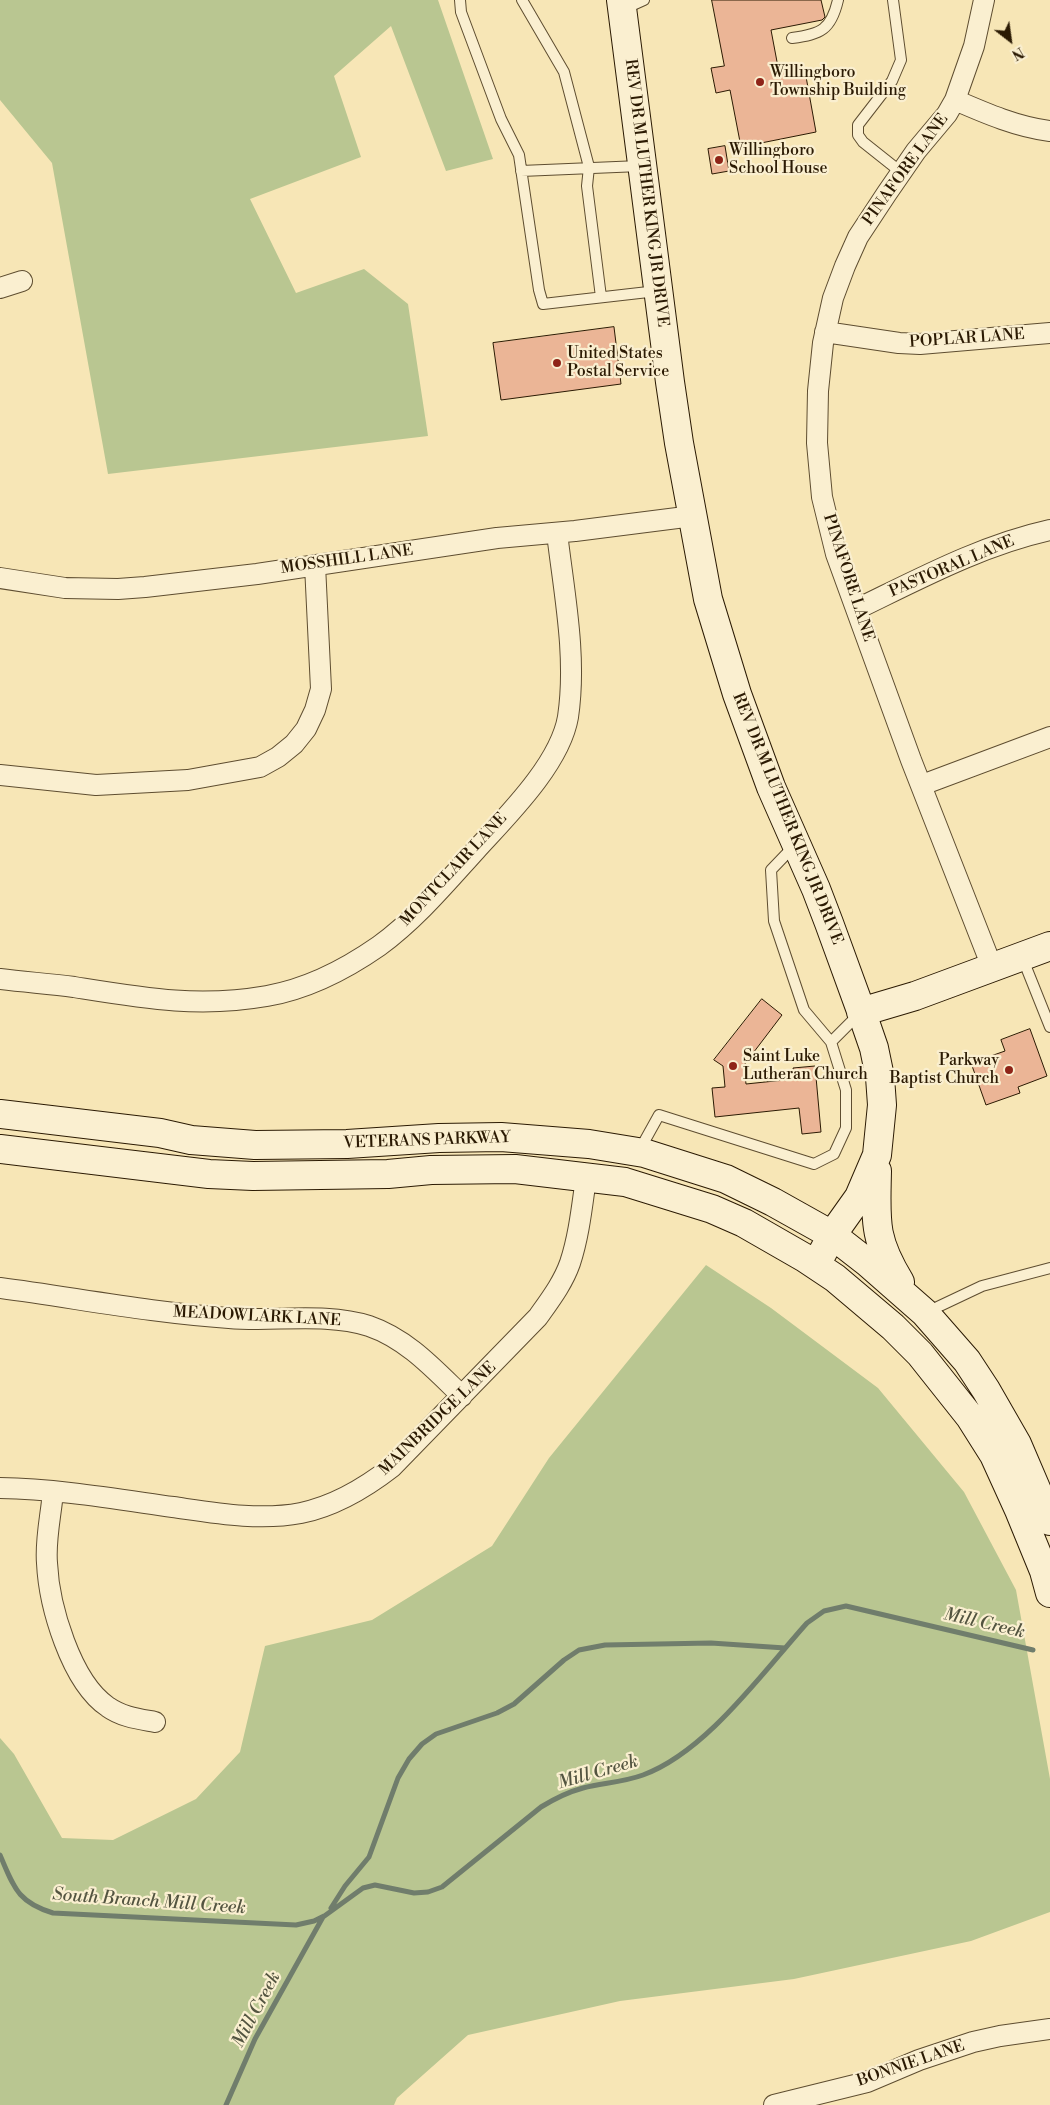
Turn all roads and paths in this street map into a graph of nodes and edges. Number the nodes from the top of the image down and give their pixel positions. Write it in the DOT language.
graph roads {
  1 [pos="460,0"];
  2 [pos="522,0"];
  3 [pos="838,0"];
  4 [pos="893,0"];
  5 [pos="982,0"];
  6 [pos="629,3"];
  7 [pos="792,38"];
  8 [pos="955,100"];
  9 [pos="1050,131"];
  10 [pos="641,166"];
  11 [pos="589,167"];
  12 [pos="521,171"];
  13 [pos="902,173"];
  14 [pos="22,281"];
  15 [pos="0,288"];
  16 [pos="658,290"];
  17 [pos="601,297"];
  18 [pos="825,332"];
  19 [pos="1050,333"];
  20 [pos="693,516"];
  21 [pos="1050,530"];
  22 [pos="557,532"];
  23 [pos="315,565"];
  24 [pos="0,578"];
  25 [pos="857,609"];
  26 [pos="1050,737"];
  27 [pos="0,775"];
  28 [pos="922,785"];
  29 [pos="796,844"];
  30 [pos="1050,946"];
  31 [pos="1022,956"];
  32 [pos="992,967"];
  33 [pos="0,979"];
  34 [pos="1046,1002"];
  35 [pos="861,1012"];
  36 [pos="1050,1027"];
  37 [pos="831,1042"];
  38 [pos="0,1114"];
  39 [pos="0,1149"];
  40 [pos="639,1152"];
  41 [pos="877,1155"];
  42 [pos="586,1178"];
  43 [pos="832,1235"];
  44 [pos="816,1266"];
  45 [pos="1050,1268"];
  46 [pos="0,1288"];
  47 [pos="918,1307"];
  48 [pos="462,1396"];
  49 [pos="0,1488"];
  50 [pos="53,1492"];
  51 [pos="1050,1521"];
  52 [pos="1050,1593"];
  53 [pos="155,1722"];
  54 [pos="1050,2029"];
  55 [pos="774,2105"];
  1 -- 12 [label="lane"];
  2 -- 11 [label="lane"];
  3 -- 7 [label="lane"];
  4 -- 13 [label="lane"];
  5 -- 8 [label="street, PINAFORE LANE"];
  6 -- 10 [label="main road, REV DR M LUTHER KING JR DRIVE"];
  8 -- 9 [label="street"];
  8 -- 13 [label="street, PINAFORE LANE"];
  10 -- 11 [label="lane"];
  10 -- 16 [label="main road, REV DR M LUTHER KING JR DRIVE"];
  11 -- 12 [label="lane"];
  11 -- 17 [label="lane"];
  12 -- 17 [label="lane"];
  13 -- 18 [label="street, PINAFORE LANE"];
  14 -- 15 [label="street"];
  16 -- 17 [label="lane"];
  16 -- 20 [label="main road, REV DR M LUTHER KING JR DRIVE"];
  18 -- 19 [label="street, POPLAR LANE"];
  18 -- 25 [label="street, PINAFORE LANE"];
  20 -- 22 [label="street, MOSSHILL LANE"];
  20 -- 29 [label="main road, REV DR M LUTHER KING JR DRIVE"];
  21 -- 25 [label="street, PASTORAL LANE"];
  22 -- 23 [label="street, MOSSHILL LANE"];
  22 -- 33 [label="street, MONTCLAIR LANE"];
  23 -- 24 [label="street, MOSSHILL LANE"];
  23 -- 27 [label="street"];
  25 -- 28 [label="street, PINAFORE LANE"];
  26 -- 28 [label="street"];
  28 -- 32 [label="street, PINAFORE LANE"];
  29 -- 35 [label="main road, REV DR M LUTHER KING JR DRIVE"];
  29 -- 37 [label="lane"];
  30 -- 31 [label="main road"];
  31 -- 32 [label="main road"];
  31 -- 34 [label="lane"];
  32 -- 35 [label="main road"];
  34 -- 36 [label="lane"];
  35 -- 37 [label="lane"];
  35 -- 41 [label="main road, REV DR M LUTHER KING JR DRIVE"];
  37 -- 40 [label="lane"];
  38 -- 40 [label="main road, VETERANS PARKWAY"];
  39 -- 42 [label="main road, VETERANS PARKWAY"];
  40 -- 43 [label="main road, VETERANS PARKWAY"];
  41 -- 43 [label="main road, REV DR M LUTHER KING JR DRIVE"];
  41 -- 47 [label="main road"];
  42 -- 44 [label="main road"];
  42 -- 48 [label="street, MAINBRIDGE LANE"];
  43 -- 44 [label="main road, REV DR M LUTHER KING JR DRIVE"];
  43 -- 47 [label="main road, VETERANS PARKWAY"];
  44 -- 52 [label="main road"];
  45 -- 47 [label="lane"];
  46 -- 48 [label="street, MEADOWLARK LANE"];
  47 -- 51 [label="main road, VETERANS PARKWAY"];
  48 -- 50 [label="street, MAINBRIDGE LANE"];
  49 -- 50 [label="street, MAINBRIDGE LANE"];
  50 -- 53 [label="street"];
  54 -- 55 [label="street, BONNIE LANE"];
}
